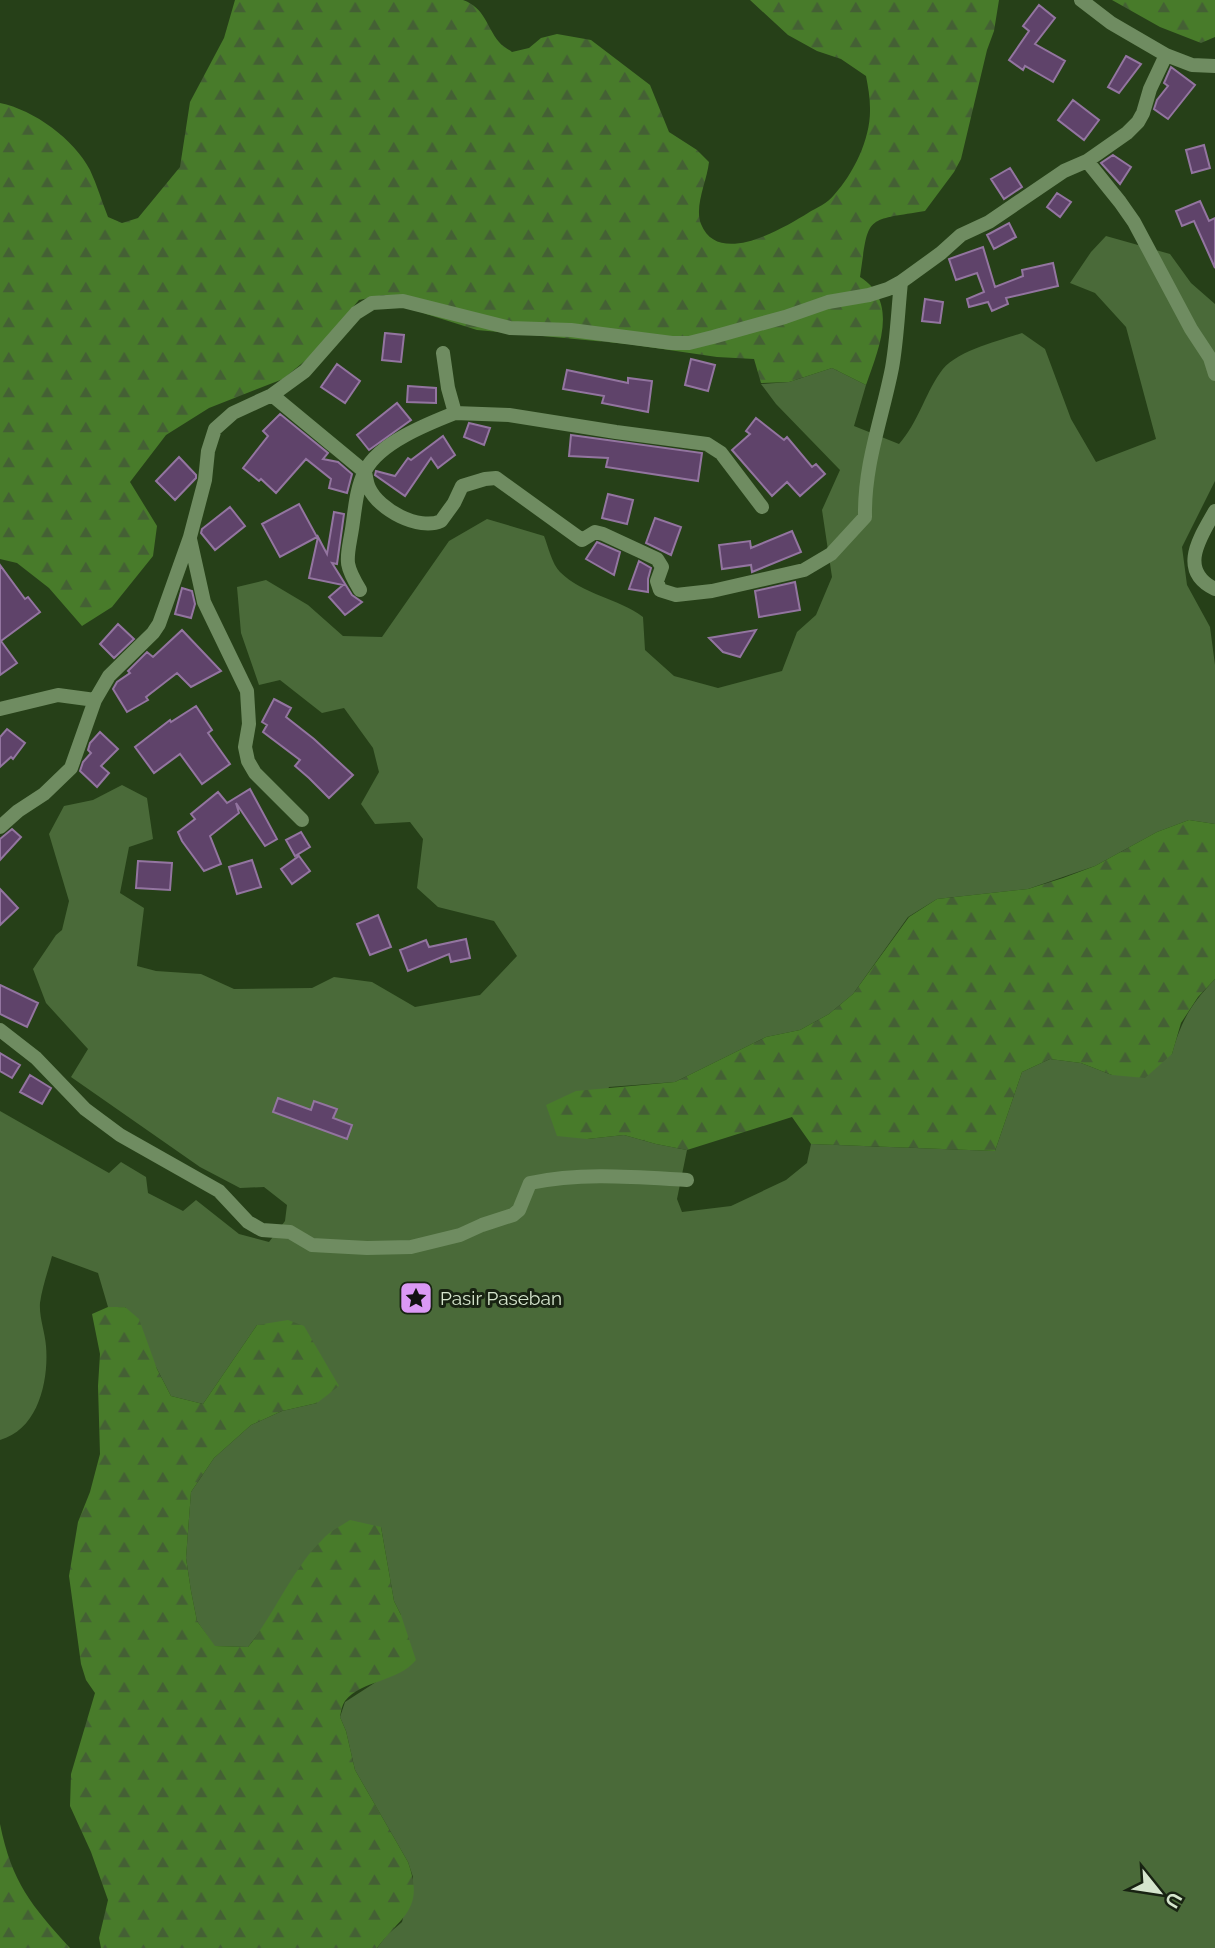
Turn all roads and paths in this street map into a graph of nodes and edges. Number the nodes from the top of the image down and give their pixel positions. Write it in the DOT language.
graph roads {
  1 [pos="1081,0"];
  2 [pos="1166,55"];
  3 [pos="1215,66"];
  4 [pos="1087,161"];
  5 [pos="901,282"];
  6 [pos="443,353"];
  7 [pos="1215,373"];
  8 [pos="272,395"];
  9 [pos="454,413"];
  10 [pos="365,472"];
  11 [pos="762,507"];
  12 [pos="1215,510"];
  13 [pos="190,537"];
  14 [pos="1215,589"];
  15 [pos="360,590"];
  16 [pos="95,700"];
  17 [pos="0,709"];
  18 [pos="302,820"];
  19 [pos="0,827"];
  20 [pos="0,1030"];
  21 [pos="687,1180"];
  1 -- 2 [label="street"];
  2 -- 3 [label="street"];
  2 -- 4 [label="street"];
  4 -- 5 [label="street"];
  4 -- 7 [label="street"];
  5 -- 8 [label="street"];
  5 -- 10 [label="street"];
  6 -- 9 [label="street"];
  8 -- 10 [label="street"];
  8 -- 13 [label="street"];
  9 -- 10 [label="street"];
  9 -- 11 [label="street"];
  10 -- 15 [label="street"];
  12 -- 14 [label="street"];
  13 -- 16 [label="street"];
  13 -- 18 [label="street"];
  16 -- 17 [label="street"];
  16 -- 19 [label="street"];
  20 -- 21 [label="street"];
}
